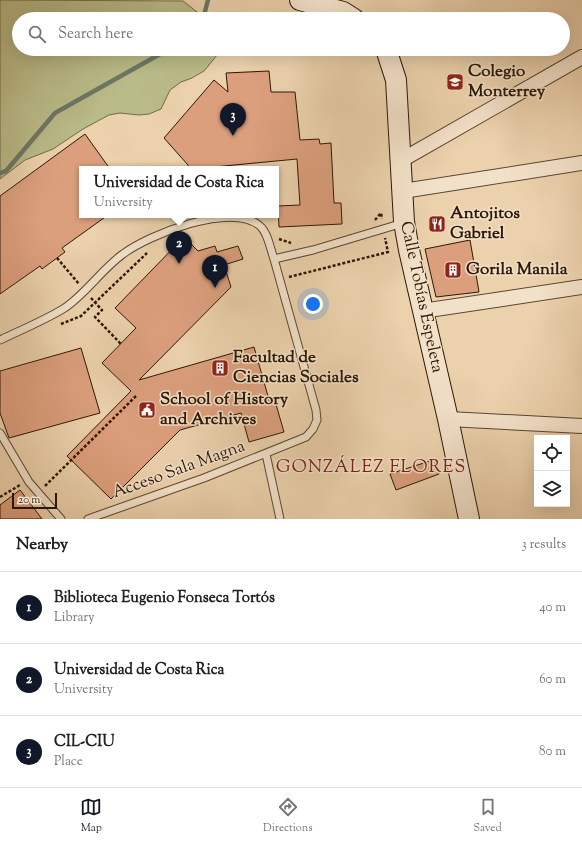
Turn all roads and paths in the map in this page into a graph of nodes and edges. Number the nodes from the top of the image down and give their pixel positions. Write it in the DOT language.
graph roads {
  1 [pos="300,0"];
  2 [pos="343,12"];
  3 [pos="388,56"];
  4 [pos="582,57"];
  5 [pos="400,160"];
  6 [pos="582,163"];
  7 [pos="403,191"];
  8 [pos="404,222"];
  9 [pos="370,223"];
  10 [pos="384,228"];
  11 [pos="276,235"];
  12 [pos="294,243"];
  13 [pos="149,252"];
  14 [pos="57,258"];
  15 [pos="274,259"];
  16 [pos="279,279"];
  17 [pos="76,280"];
  18 [pos="582,287"];
  19 [pos="84,290"];
  20 [pos="95,303"];
  21 [pos="422,311"];
  22 [pos="0,340"];
  23 [pos="121,344"];
  24 [pos="136,396"];
  25 [pos="448,419"];
  26 [pos="582,426"];
  27 [pos="0,433"];
  28 [pos="266,454"];
  29 [pos="42,488"];
  30 [pos="61,519"];
  31 [pos="88,519"];
  32 [pos="280,519"];
  33 [pos="469,519"];
  1 -- 2 [label="street"];
  3 -- 5 [label="street, Calle Tobías Espeleta"];
  4 -- 5 [label="street"];
  5 -- 7 [label="street, Calle Tobías Espeleta"];
  6 -- 7 [label="street"];
  7 -- 8 [label="street, Calle Tobías Espeleta"];
  8 -- 10 [label="lane"];
  8 -- 21 [label="street, Calle Tobías Espeleta"];
  9 -- 10 [label="path"];
  10 -- 15 [label="lane"];
  10 -- 16 [label="path"];
  11 -- 12 [label="path"];
  13 -- 20 [label="path"];
  14 -- 17 [label="path"];
  15 -- 16 [label="lane, Acceso Sala Magna"];
  15 -- 19 [label="lane, Acceso Sala Magna"];
  16 -- 28 [label="lane, Acceso Sala Magna"];
  18 -- 21 [label="street"];
  19 -- 20 [label="path"];
  19 -- 22 [label="lane, Acceso Sala Magna"];
  20 -- 23 [label="path"];
  21 -- 25 [label="street, Calle Tobías Espeleta"];
  24 -- 29 [label="path"];
  25 -- 26 [label="street"];
  25 -- 33 [label="street, Calle Tobías Espeleta"];
  27 -- 30 [label="lane"];
  28 -- 31 [label="lane, Acceso Sala Magna"];
  28 -- 32 [label="lane"];
}
